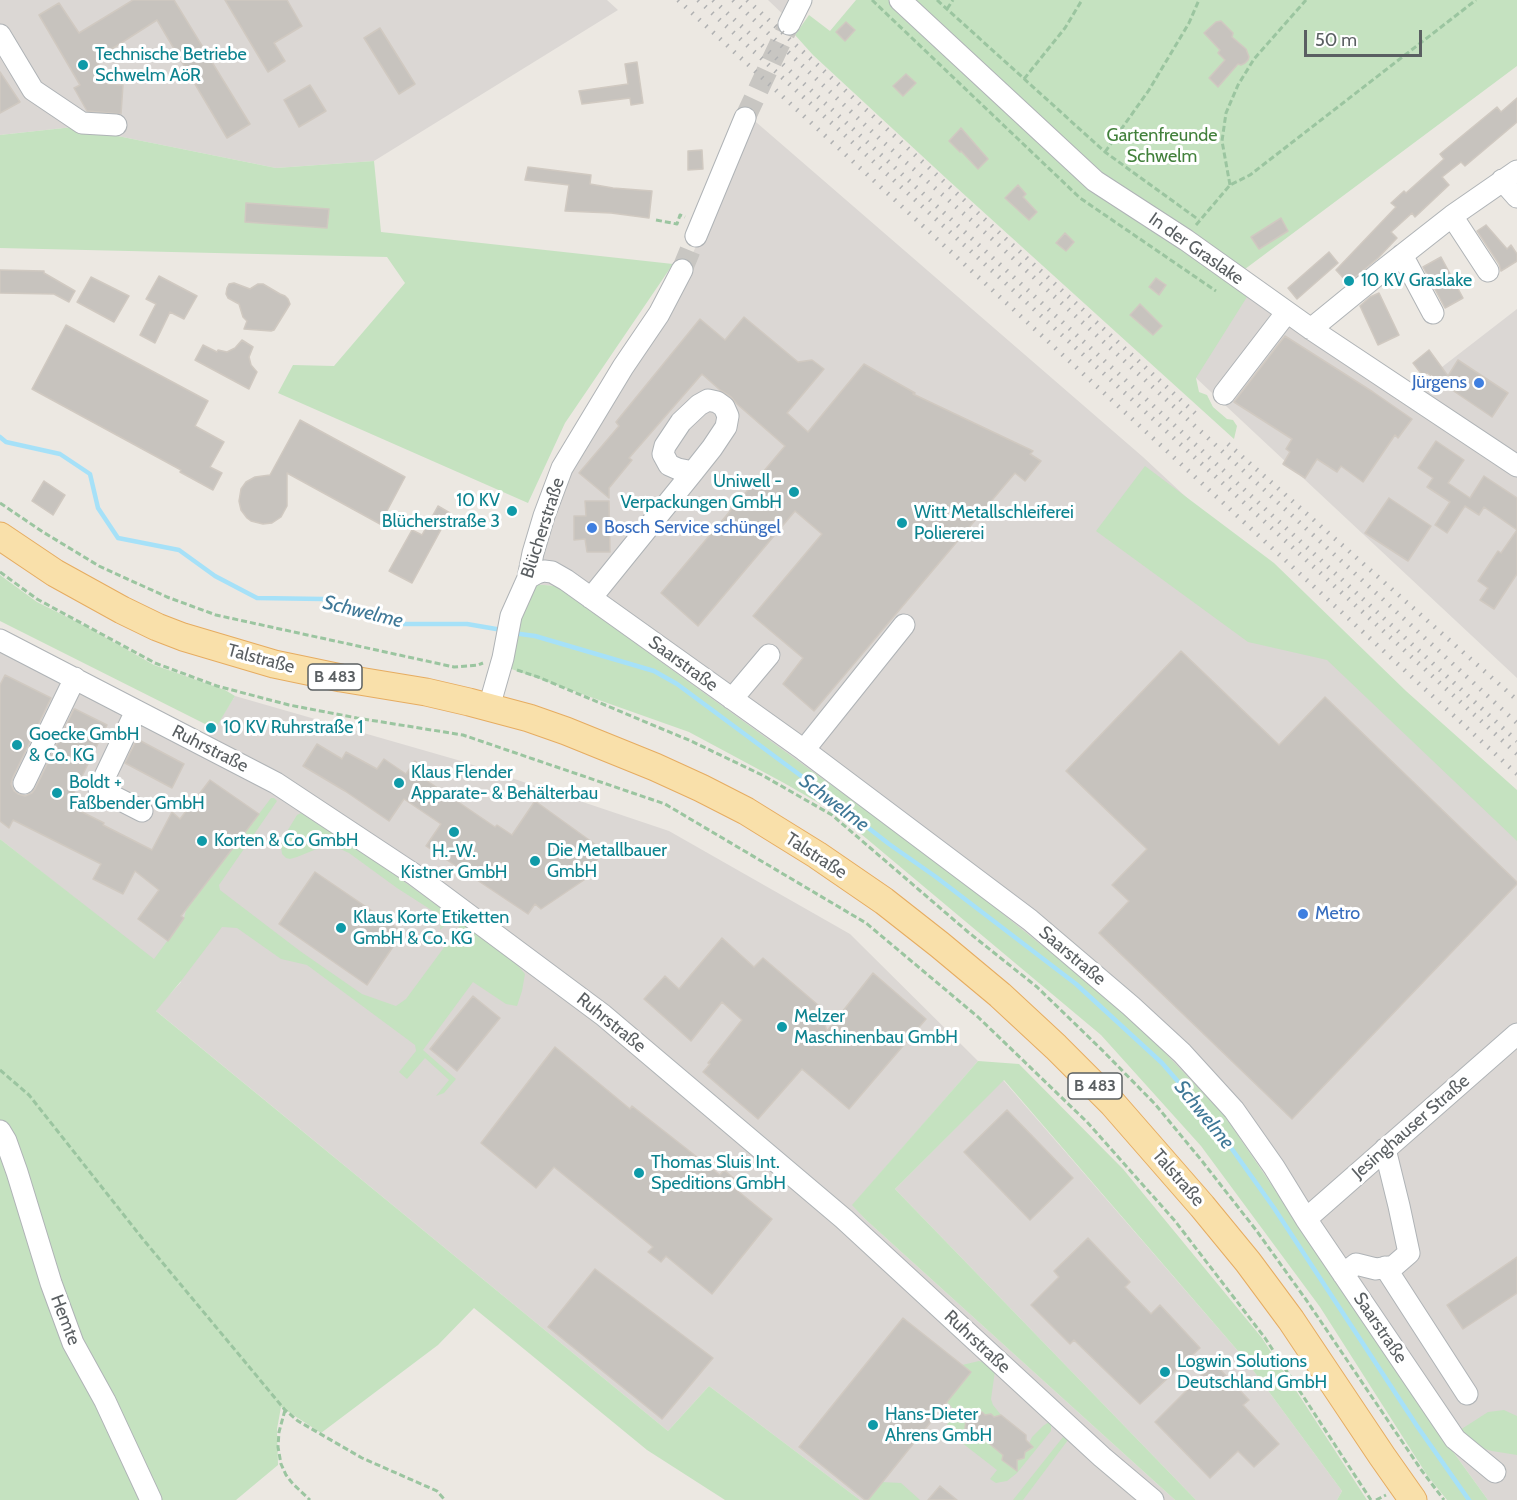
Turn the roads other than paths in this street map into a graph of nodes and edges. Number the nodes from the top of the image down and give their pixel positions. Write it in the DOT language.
graph roads {
  1 [pos="801,0"];
  2 [pos="900,0"];
  3 [pos="789,24"];
  4 [pos="0,35"];
  5 [pos="745,118"];
  6 [pos="116,125"];
  7 [pos="1510,176"];
  8 [pos="1517,197"];
  9 [pos="1452,216"];
  10 [pos="699,230"];
  11 [pos="1402,255"];
  12 [pos="682,270"];
  13 [pos="1488,271"];
  14 [pos="1287,312"];
  15 [pos="1433,313"];
  16 [pos="1311,329"];
  17 [pos="1224,394"];
  18 [pos="1517,466"];
  19 [pos="693,472"];
  20 [pos="0,536"];
  21 [pos="528,578"];
  22 [pos="591,598"];
  23 [pos="904,625"];
  24 [pos="0,640"];
  25 [pos="769,655"];
  26 [pos="75,678"];
  27 [pos="732,699"];
  28 [pos="489,707"];
  29 [pos="136,711"];
  30 [pos="804,750"];
  31 [pos="24,783"];
  32 [pos="142,811"];
  33 [pos="1517,1034"];
  34 [pos="0,1131"];
  35 [pos="1385,1149"];
  36 [pos="1306,1219"];
  37 [pos="1385,1267"];
  38 [pos="1343,1274"];
  39 [pos="1467,1394"];
  40 [pos="1495,1472"];
  41 [pos="151,1500"];
  42 [pos="1153,1500"];
  43 [pos="1413,1500"];
  1 -- 3 [label="street"];
  2 -- 14 [label="street, In der Graslake"];
  4 -- 6 [label="street"];
  5 -- 10 [label="street"];
  7 -- 8 [label="street"];
  7 -- 9 [label="street"];
  9 -- 11 [label="street"];
  9 -- 13 [label="street"];
  11 -- 15 [label="street"];
  11 -- 16 [label="street"];
  12 -- 21 [label="street, Blücherstraße"];
  14 -- 16 [label="street, In der Graslake"];
  14 -- 17 [label="street"];
  16 -- 18 [label="street, In der Graslake"];
  19 -- 22 [label="street"];
  20 -- 28 [label="main road, Talstraße / B 483"];
  21 -- 22 [label="street, Saarstraße"];
  21 -- 28 [label="street, Blücherstraße"];
  22 -- 27 [label="street, Saarstraße"];
  23 -- 30 [label="street"];
  24 -- 26 [label="street, Ruhrstraße"];
  25 -- 27 [label="street"];
  26 -- 29 [label="street, Ruhrstraße"];
  26 -- 31 [label="street"];
  27 -- 30 [label="street, Saarstraße"];
  28 -- 43 [label="main road, Talstraße / B 483"];
  29 -- 32 [label="street"];
  29 -- 42 [label="street, Ruhrstraße"];
  30 -- 36 [label="street, Saarstraße"];
  33 -- 35 [label="street, Jesinghauser Straße"];
  34 -- 41 [label="street, Hemte"];
  35 -- 36 [label="street, Jesinghauser Straße"];
  35 -- 37 [label="street"];
  36 -- 38 [label="street, Saarstraße"];
  37 -- 38 [label="street"];
  37 -- 39 [label="street"];
  38 -- 40 [label="street, Saarstraße"];
}
